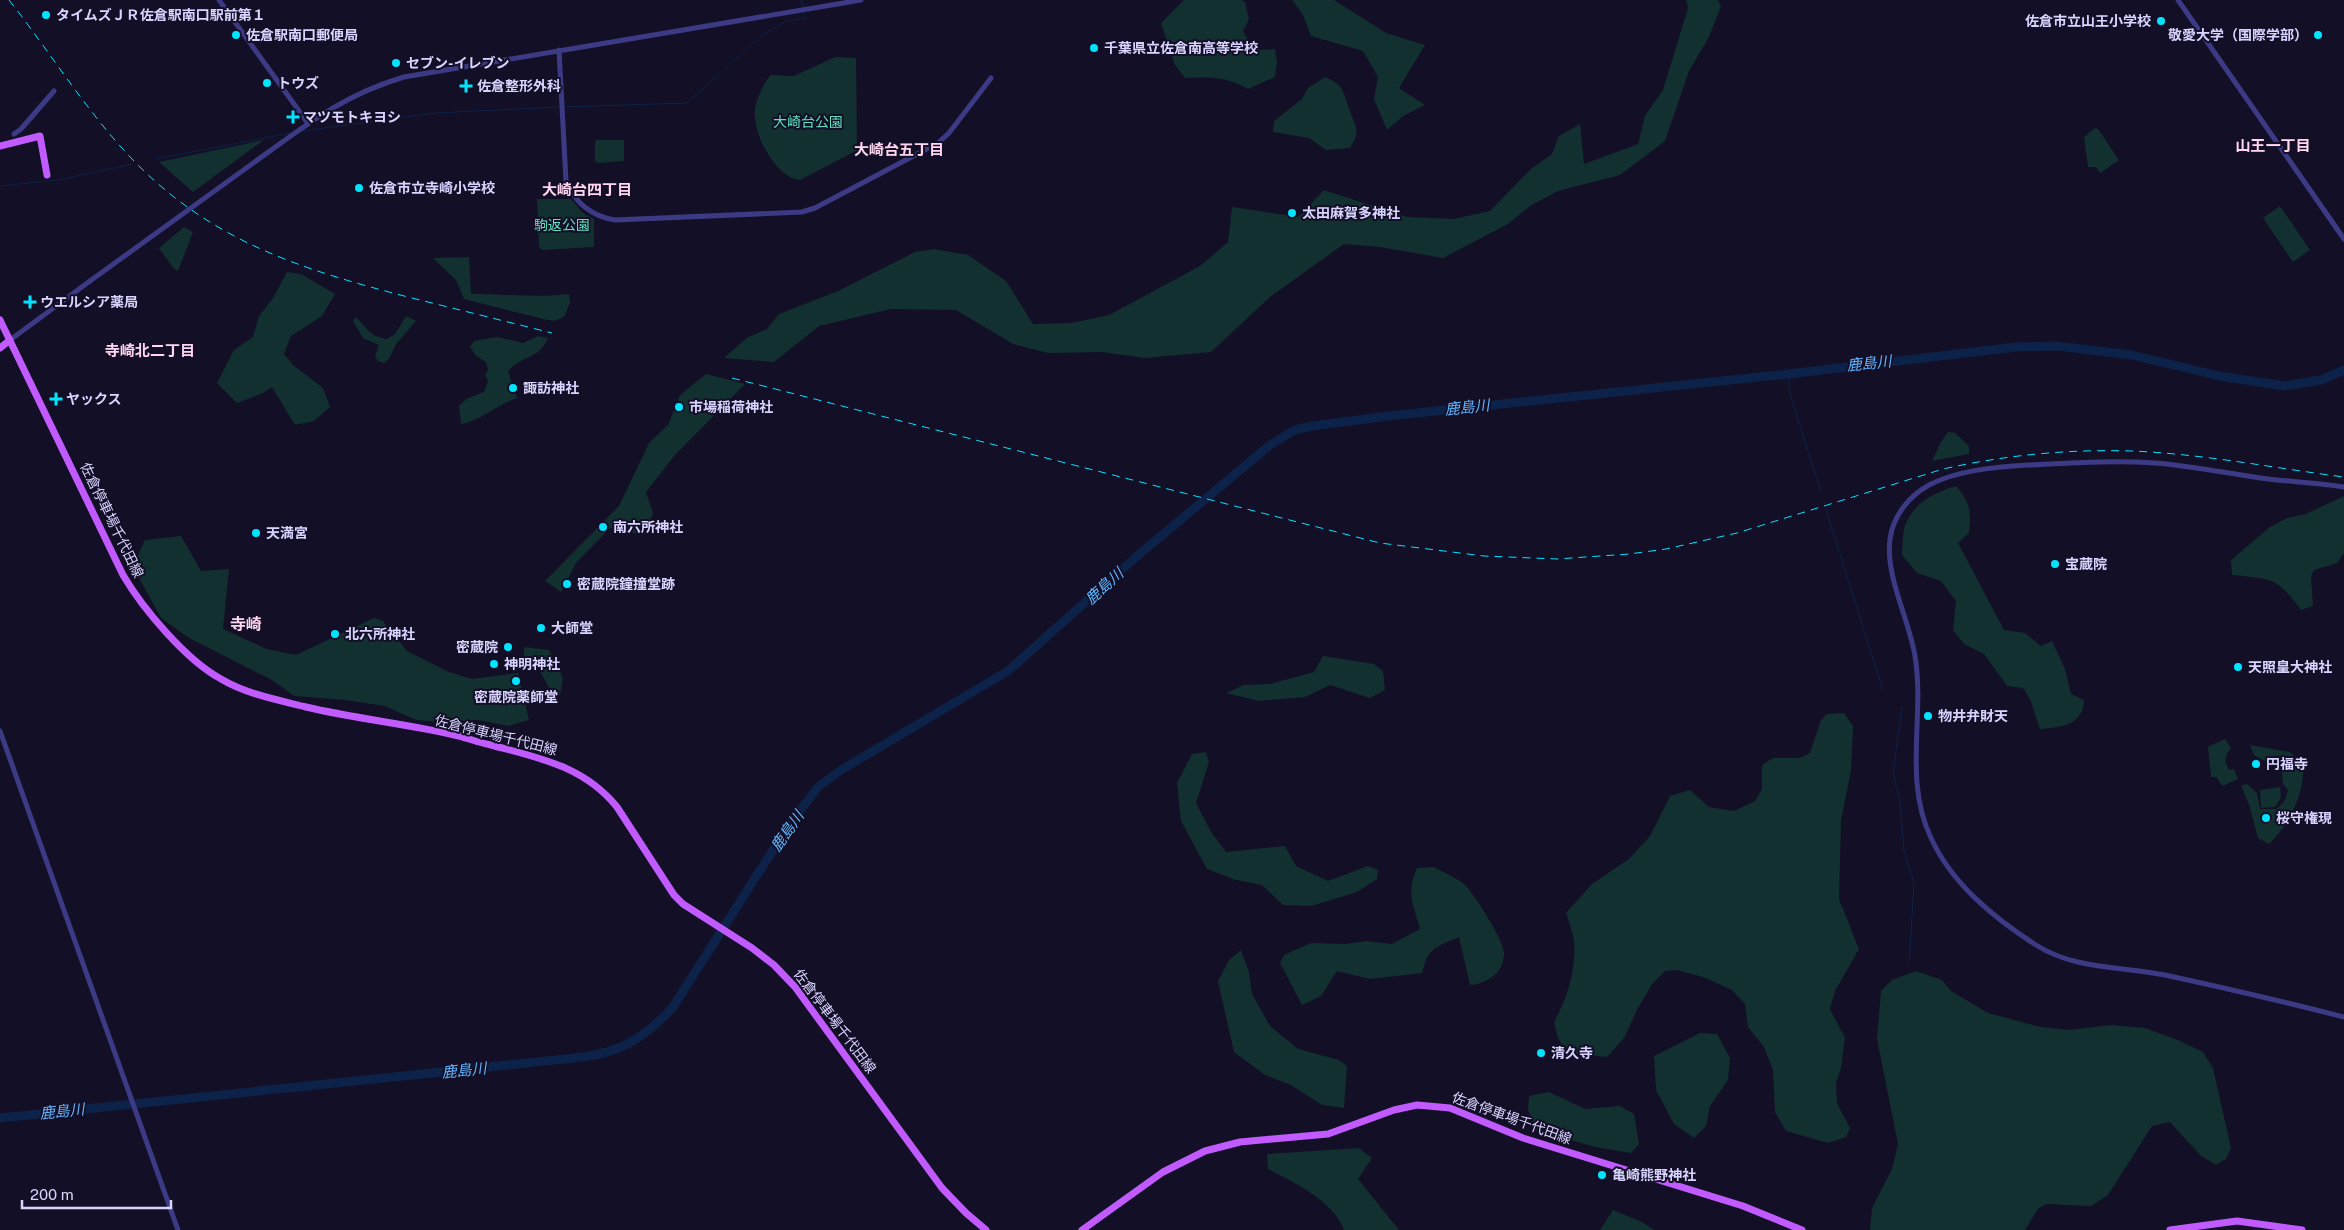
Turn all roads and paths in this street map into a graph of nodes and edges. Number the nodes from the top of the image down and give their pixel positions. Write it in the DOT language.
graph roads {
  1 [pos="219,0"];
  2 [pos="861,0"];
  3 [pos="2178,0"];
  4 [pos="559,50"];
  5 [pos="992,78"];
  6 [pos="54,91"];
  7 [pos="307,122"];
  8 [pos="14,134"];
  9 [pos="0,146"];
  10 [pos="47,175"];
  11 [pos="2344,239"];
  12 [pos="0,320"];
  13 [pos="10,340"];
  14 [pos="0,348"];
  15 [pos="2344,487"];
  16 [pos="0,731"];
  17 [pos="2344,1017"];
  18 [pos="178,1230"];
  19 [pos="986,1230"];
  20 [pos="1082,1230"];
  21 [pos="1802,1230"];
  22 [pos="2170,1230"];
  23 [pos="2302,1230"];
  1 -- 7 [label="street"];
  2 -- 4 [label="street"];
  3 -- 11 [label="street"];
  4 -- 5 [label="street"];
  4 -- 7 [label="street"];
  6 -- 8 [label="street"];
  7 -- 13 [label="street, bridge"];
  9 -- 10 [label="main road"];
  12 -- 13 [label="main road, 佐倉停車場千代田線"];
  13 -- 14 [label="main road"];
  13 -- 19 [label="main road, 佐倉停車場千代田線"];
  15 -- 17 [label="street"];
  16 -- 18 [label="street"];
  20 -- 21 [label="main road, 佐倉停車場千代田線"];
  22 -- 23 [label="main road"];
}
